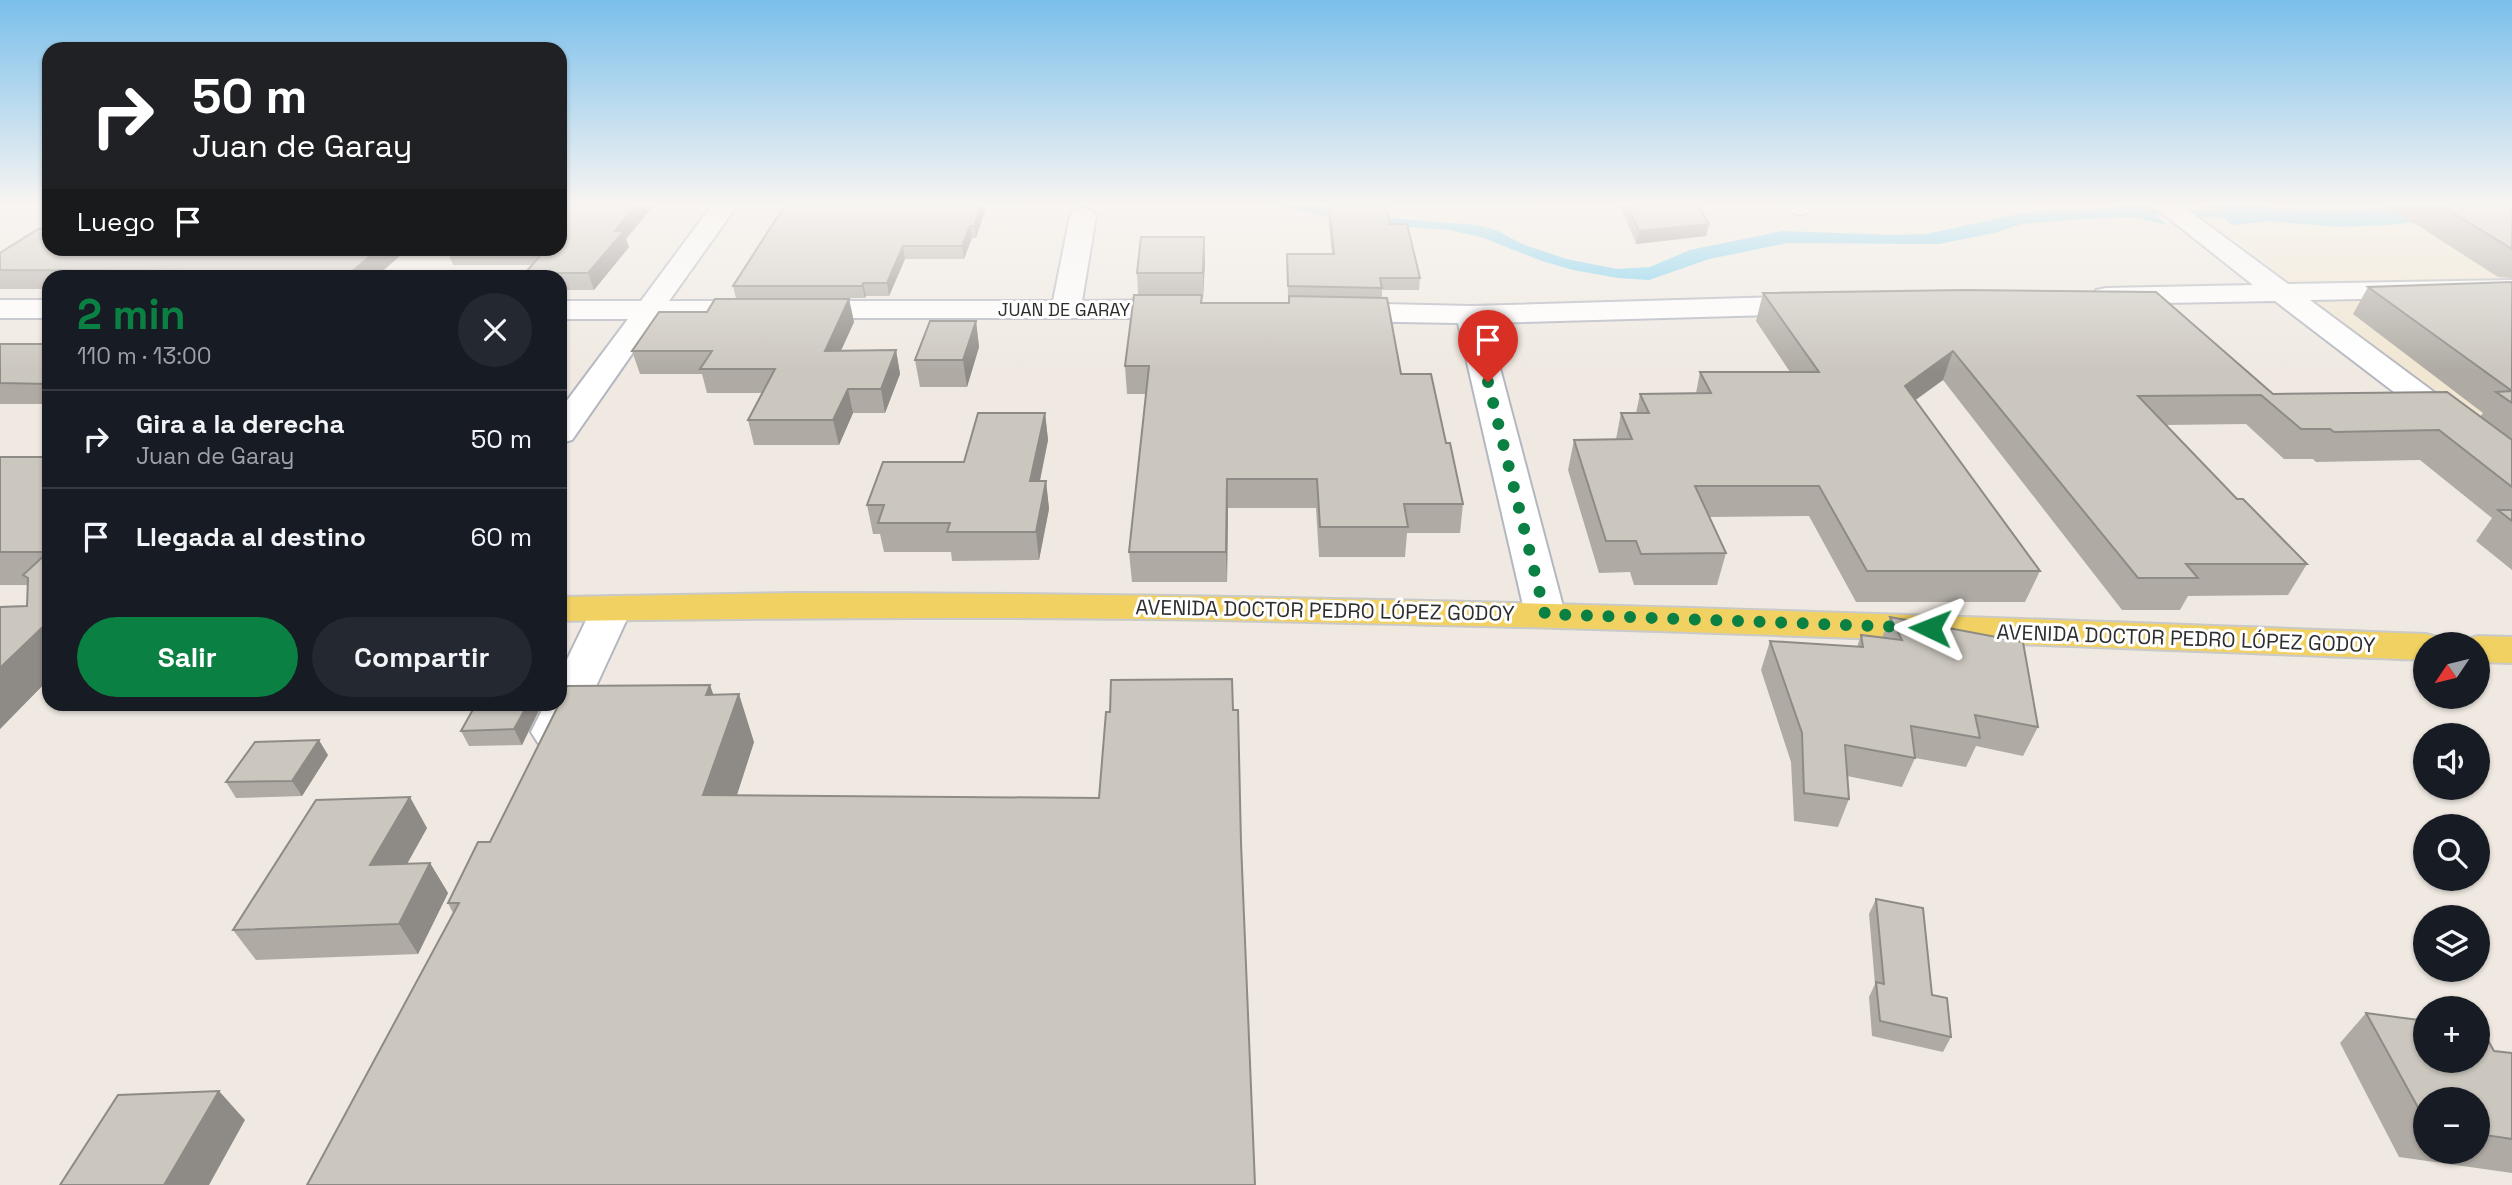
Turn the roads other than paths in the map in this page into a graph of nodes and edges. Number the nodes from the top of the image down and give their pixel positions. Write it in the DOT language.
graph roads {
  1 [pos="684,260"];
  2 [pos="1075,260"];
  3 [pos="2237,260"];
  4 [pos="2512,288"];
  5 [pos="2276,290"];
  6 [pos="2082,296"];
  7 [pos="1832,304"];
  8 [pos="0,309"];
  9 [pos="42,309"];
  10 [pos="1066,309"];
  11 [pos="567,310"];
  12 [pos="648,310"];
  13 [pos="1206,310"];
  14 [pos="1312,311"];
  15 [pos="1471,315"];
  16 [pos="567,423"];
  17 [pos="2512,466"];
  18 [pos="612,608"];
  19 [pos="567,609"];
  20 [pos="1545,614"];
  21 [pos="2413,647"];
  22 [pos="2490,649"];
  23 [pos="2512,650"];
  24 [pos="567,702"];
  25 [pos="563,711"];
  26 [pos="534,771"];
  1 -- 12 [label="street"];
  2 -- 10 [label="street"];
  3 -- 5 [label="street"];
  4 -- 5 [label="street"];
  5 -- 6 [label="street"];
  5 -- 17 [label="street"];
  7 -- 15 [label="street"];
  8 -- 9 [label="street"];
  10 -- 12 [label="street, JUAN DE GARAY"];
  10 -- 13 [label="street, JUAN DE GARAY"];
  11 -- 12 [label="street, JUAN DE GARAY"];
  12 -- 16 [label="street"];
  14 -- 15 [label="street"];
  15 -- 20 [label="street"];
  18 -- 19 [label="main road, AVENIDA DOCTOR PEDRO LÓPEZ GODOY"];
  18 -- 20 [label="main road, AVENIDA DOCTOR PEDRO LÓPEZ GODOY"];
  18 -- 24 [label="street"];
  20 -- 21 [label="main road, AVENIDA DOCTOR PEDRO LÓPEZ GODOY"];
  22 -- 23 [label="main road"];
  25 -- 26 [label="street"];
}
